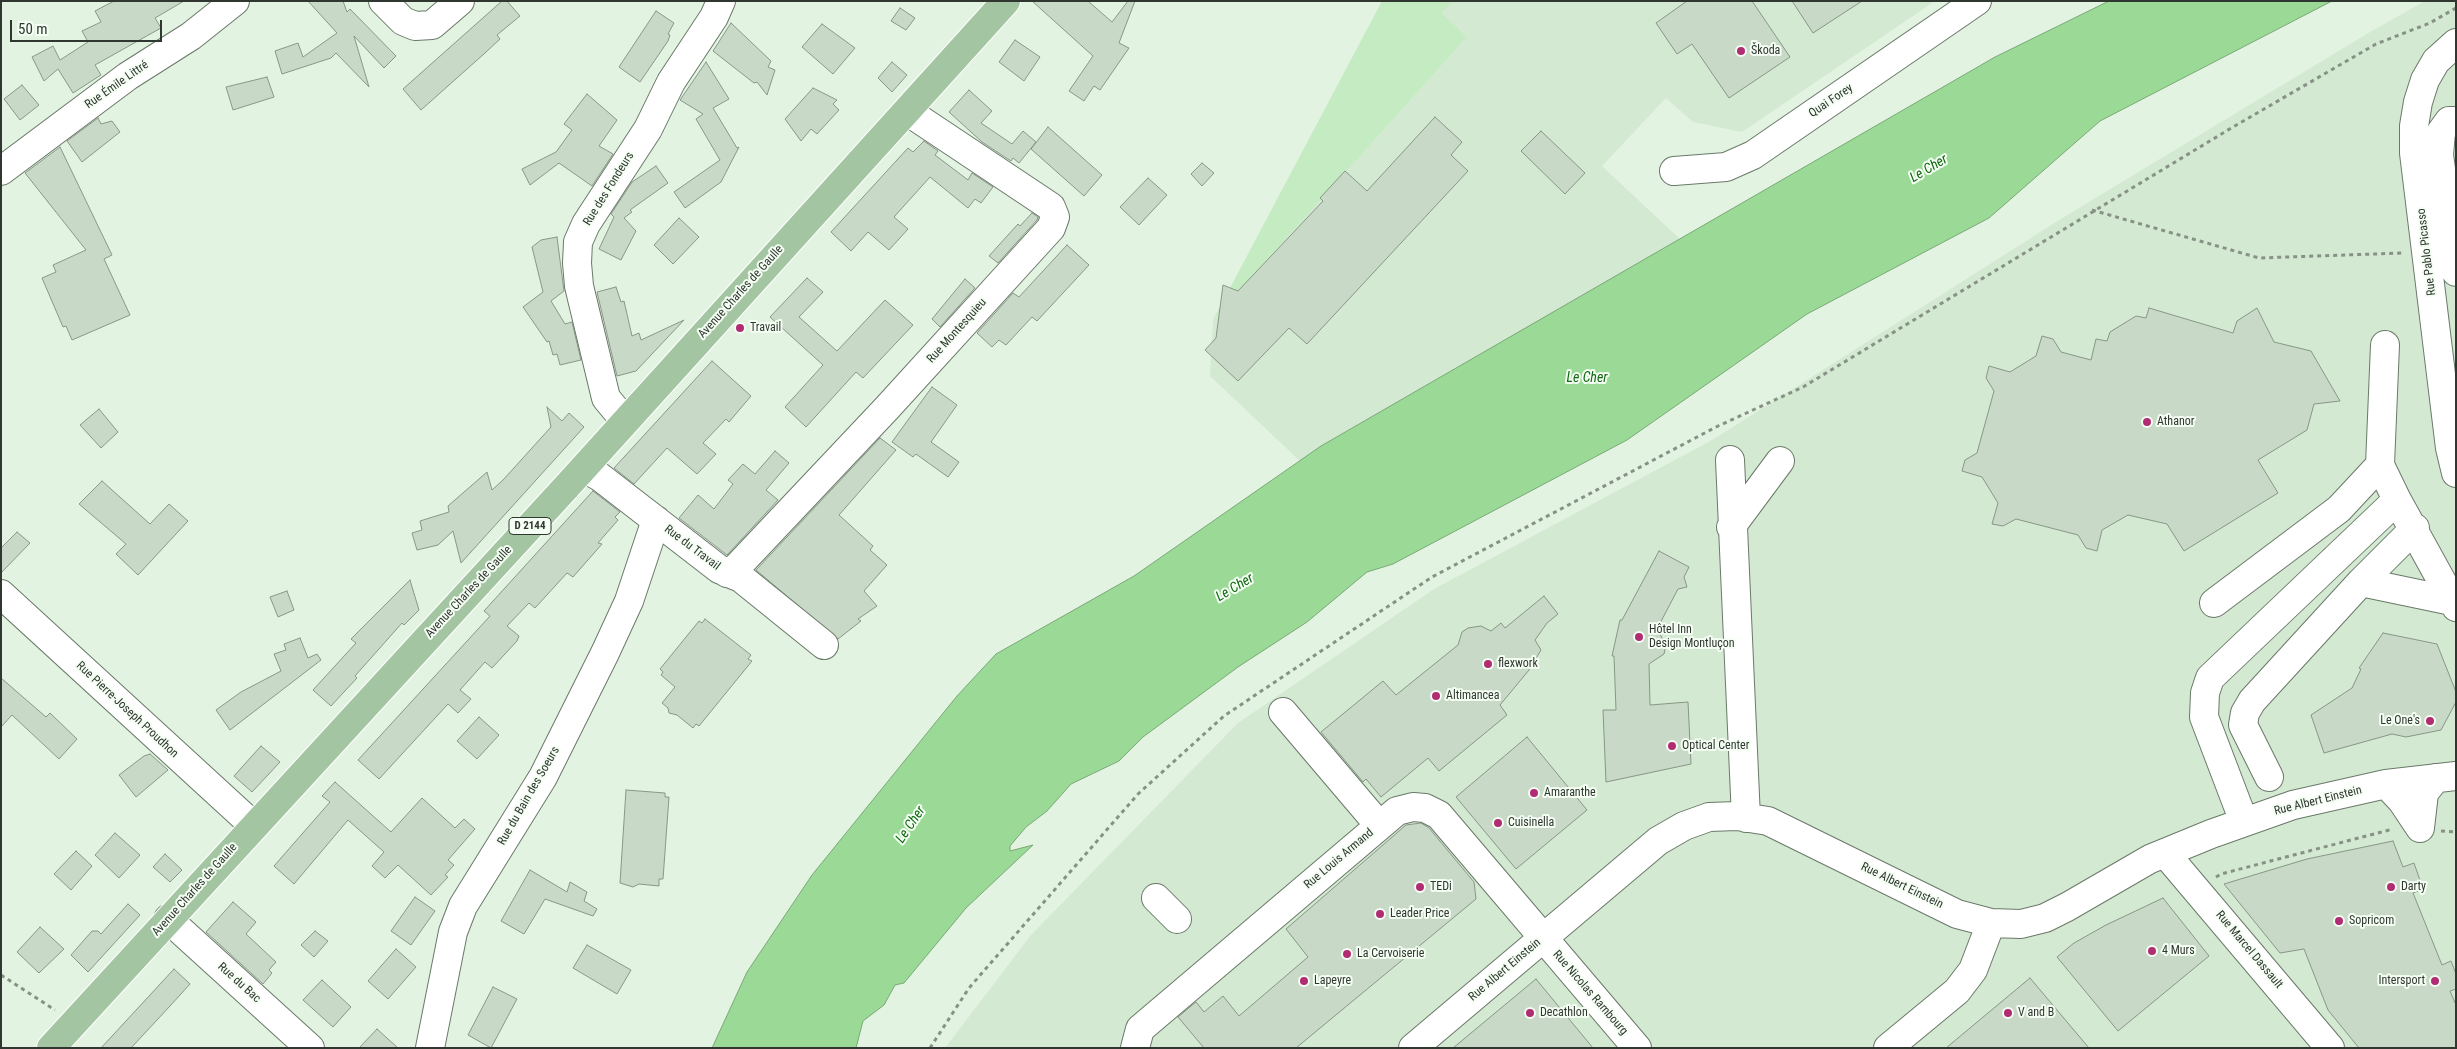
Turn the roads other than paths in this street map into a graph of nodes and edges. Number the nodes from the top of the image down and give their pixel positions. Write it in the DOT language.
graph roads {
  1 [pos="235,1"];
  2 [pos="383,1"];
  3 [pos="460,1"];
  4 [pos="721,1"];
  5 [pos="1006,1"];
  6 [pos="1977,1"];
  7 [pos="2456,43"];
  8 [pos="907,111"];
  9 [pos="2456,121"];
  10 [pos="1,171"];
  11 [pos="1674,171"];
  12 [pos="2456,272"];
  13 [pos="2385,345"];
  14 [pos="625,421"];
  15 [pos="1730,460"];
  16 [pos="1780,461"];
  17 [pos="2380,465"];
  18 [pos="584,468"];
  19 [pos="2456,472"];
  20 [pos="2397,500"];
  21 [pos="656,520"];
  22 [pos="1731,527"];
  23 [pos="2415,528"];
  24 [pos="726,573"];
  25 [pos="2361,582"];
  26 [pos="1,594"];
  27 [pos="2214,603"];
  28 [pos="2454,604"];
  29 [pos="824,645"];
  30 [pos="1283,712"];
  31 [pos="2450,775"];
  32 [pos="2269,777"];
  33 [pos="2386,784"];
  34 [pos="1746,818"];
  35 [pos="2244,822"];
  36 [pos="1379,825"];
  37 [pos="254,826"];
  38 [pos="2165,853"];
  39 [pos="1156,898"];
  40 [pos="168,919"];
  41 [pos="1177,919"];
  42 [pos="1991,923"];
  43 [pos="1542,938"];
  44 [pos="51,1048"];
  45 [pos="310,1048"];
  46 [pos="430,1048"];
  47 [pos="1135,1048"];
  48 [pos="1413,1048"];
  49 [pos="1637,1048"];
  50 [pos="1888,1048"];
  51 [pos="2330,1048"];
  1 -- 10 [label="street, Rue Émile Littré"];
  2 -- 3 [label="street"];
  4 -- 14 [label="street, Rue des Fondeurs"];
  5 -- 8 [label="main road, Avenue Charles de Gaulle / D 2144"];
  6 -- 11 [label="street, Quai Forey"];
  7 -- 19 [label="street, Rue Pablo Picasso"];
  8 -- 14 [label="main road, Avenue Charles de Gaulle / D 2144"];
  8 -- 24 [label="street, Rue Montesquieu"];
  9 -- 12 [label="street"];
  13 -- 17 [label="street"];
  14 -- 18 [label="main road, Avenue Charles de Gaulle / D 2144"];
  15 -- 22 [label="street"];
  16 -- 22 [label="street"];
  17 -- 20 [label="street"];
  17 -- 27 [label="street"];
  18 -- 21 [label="street, Rue du Travail"];
  18 -- 37 [label="main road, Avenue Charles de Gaulle / D 2144"];
  20 -- 23 [label="street"];
  20 -- 35 [label="street"];
  21 -- 24 [label="street, Rue du Travail"];
  21 -- 46 [label="street, Rue du Bain des Soeurs"];
  22 -- 34 [label="street"];
  23 -- 25 [label="street"];
  23 -- 28 [label="street"];
  24 -- 29 [label="street, Rue du Travail"];
  25 -- 28 [label="street"];
  25 -- 32 [label="street"];
  26 -- 37 [label="street, Rue Pierre-Joseph Proudhon"];
  30 -- 36 [label="street"];
  31 -- 33 [label="street, Rue Albert Einstein"];
  31 -- 33 [label="street"];
  33 -- 35 [label="street, Rue Albert Einstein"];
  34 -- 42 [label="street, Rue Albert Einstein"];
  34 -- 43 [label="street, Rue Albert Einstein"];
  35 -- 38 [label="street, Rue Albert Einstein"];
  36 -- 43 [label="street, Rue Louis Armand"];
  36 -- 47 [label="street, Rue Louis Armand"];
  37 -- 40 [label="main road, Avenue Charles de Gaulle / D 2144"];
  38 -- 42 [label="street, Rue Albert Einstein"];
  38 -- 51 [label="street, Rue Marcel Dassault"];
  39 -- 41 [label="street"];
  40 -- 44 [label="main road, Avenue Charles de Gaulle / D 2144"];
  40 -- 45 [label="street, Rue du Bac"];
  42 -- 50 [label="street"];
  43 -- 48 [label="street, Rue Albert Einstein"];
  43 -- 49 [label="street, Rue Nicolas Rambourg"];
}
